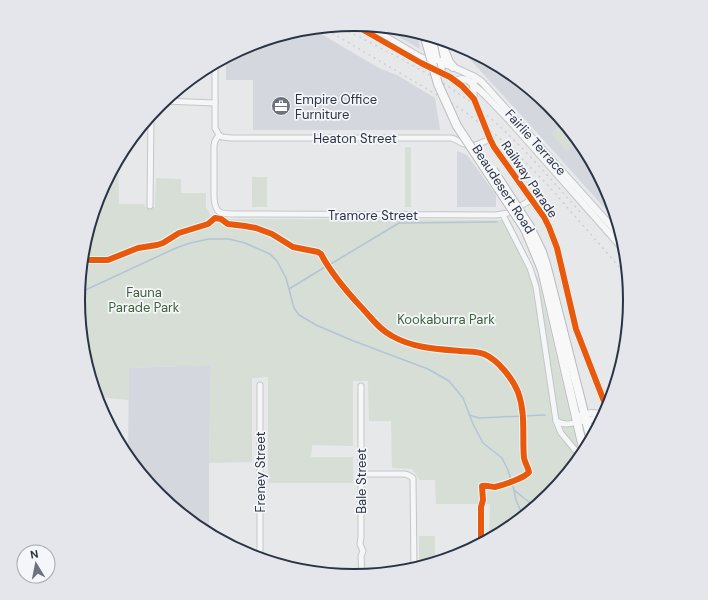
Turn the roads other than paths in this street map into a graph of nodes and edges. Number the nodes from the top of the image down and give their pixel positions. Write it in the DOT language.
graph roads {
  1 [pos="366,32"];
  2 [pos="378,32"];
  3 [pos="426,41"];
  4 [pos="432,43"];
  5 [pos="436,44"];
  6 [pos="442,48"];
  7 [pos="441,63"];
  8 [pos="453,67"];
  9 [pos="215,70"];
  10 [pos="441,72"];
  11 [pos="475,77"];
  12 [pos="456,81"];
  13 [pos="473,84"];
  14 [pos="474,99"];
  15 [pos="173,101"];
  16 [pos="215,103"];
  17 [pos="151,124"];
  18 [pos="219,134"];
  19 [pos="490,139"];
  20 [pos="532,200"];
  21 [pos="150,206"];
  22 [pos="504,215"];
  23 [pos="528,228"];
  24 [pos="614,229"];
  25 [pos="617,243"];
  26 [pos="260,385"];
  27 [pos="361,386"];
  28 [pos="604,401"];
  29 [pos="585,417"];
  30 [pos="596,417"];
  31 [pos="576,420"];
  32 [pos="556,421"];
  33 [pos="589,432"];
  34 [pos="582,443"];
  35 [pos="576,451"];
  36 [pos="361,474"];
  37 [pos="481,507"];
  38 [pos="481,537"];
  39 [pos="260,552"];
  40 [pos="414,562"];
  41 [pos="362,569"];
  1 -- 10 [label="street, Railway Parade"];
  2 -- 7 [label="street"];
  3 -- 23 [label="highway, Beaudesert Road, bridge"];
  4 -- 23 [label="highway, Beaudesert Road, bridge"];
  5 -- 7 [label="highway"];
  6 -- 7 [label="highway"];
  6 -- 8 [label="highway"];
  7 -- 8 [label="street, Fairlie Terrace"];
  7 -- 10 [label="highway"];
  8 -- 11 [label="street, Fairlie Terrace"];
  9 -- 16 [label="street"];
  10 -- 12 [label="street, Railway Parade"];
  11 -- 13 [label="street"];
  11 -- 24 [label="street, Fairlie Terrace"];
  12 -- 13 [label="street"];
  12 -- 14 [label="street, Railway Parade"];
  13 -- 14 [label="street"];
  13 -- 25 [label="street, Fairlie Terrace"];
  14 -- 19 [label="street, Railway Parade"];
  15 -- 16 [label="street"];
  16 -- 18 [label="street"];
  17 -- 21 [label="street"];
  18 -- 19 [label="street, Heaton Street"];
  18 -- 22 [label="street, Tramore Street"];
  19 -- 20 [label="street, Railway Parade"];
  20 -- 22 [label="street, Tramore Street"];
  20 -- 28 [label="street, Railway Parade"];
  22 -- 32 [label="street, Beaudesert Road"];
  23 -- 29 [label="highway, Beaudesert Road"];
  23 -- 31 [label="highway, Beaudesert Road"];
  26 -- 39 [label="street, Freney Street"];
  27 -- 36 [label="street, Bale Street"];
  29 -- 30 [label="street"];
  29 -- 31 [label="street"];
  29 -- 33 [label="highway, Beaudesert Road"];
  31 -- 32 [label="street"];
  31 -- 34 [label="highway, Beaudesert Road"];
  32 -- 35 [label="street, Beaudesert Road"];
  36 -- 40 [label="street"];
  36 -- 41 [label="street, Bale Street"];
  37 -- 38 [label="street"];
}
